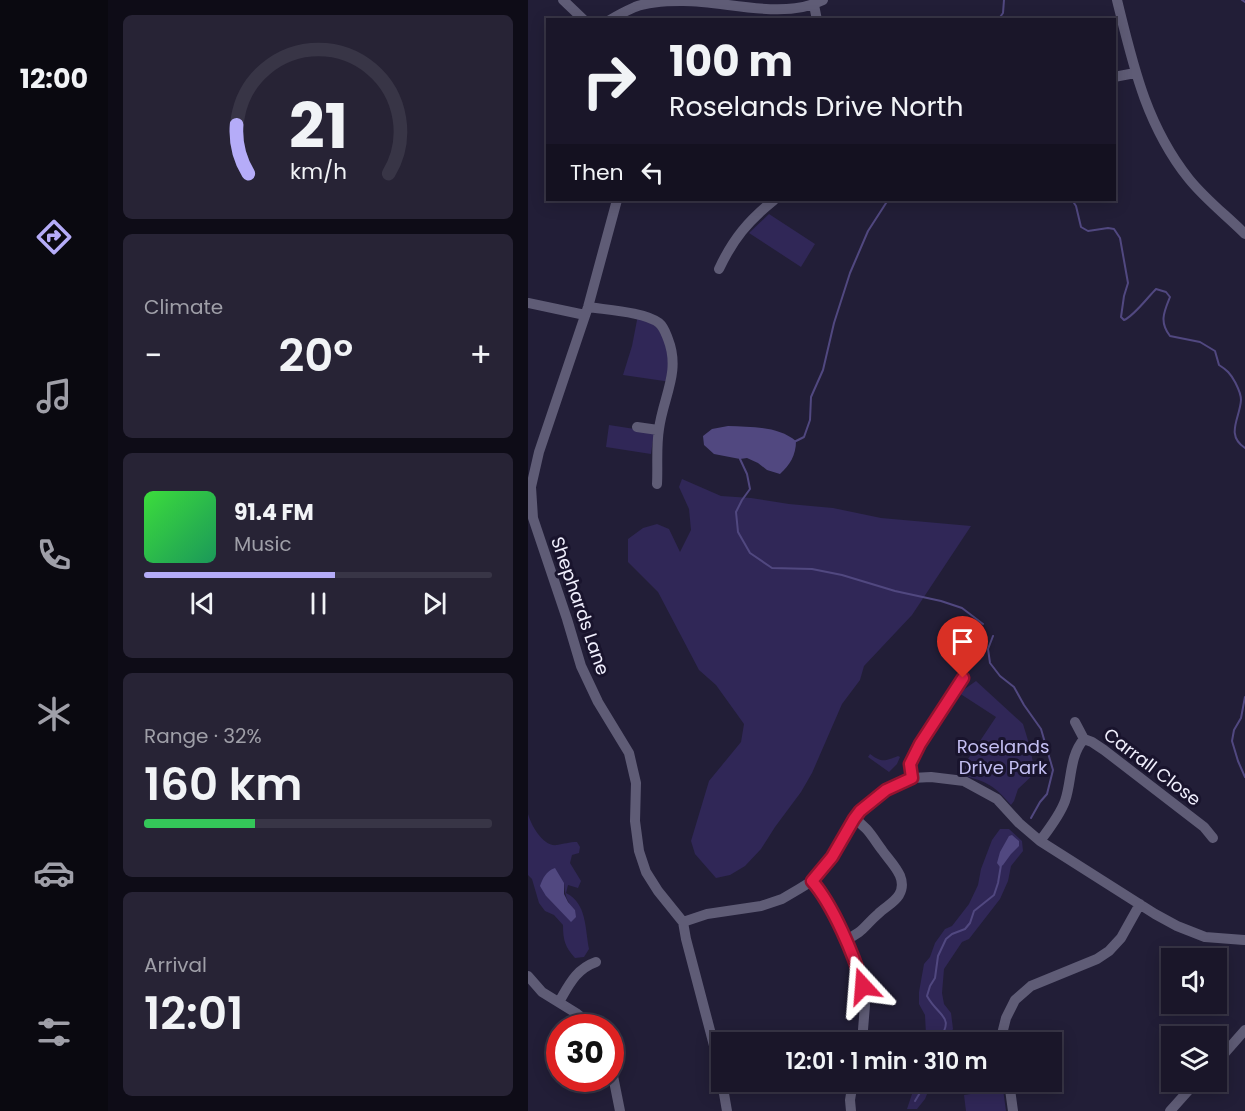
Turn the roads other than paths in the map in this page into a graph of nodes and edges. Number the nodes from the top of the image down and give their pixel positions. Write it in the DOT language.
graph roads {
  1 [pos="563,0"];
  2 [pos="1117,0"];
  3 [pos="712,2"];
  4 [pos="818,2"];
  5 [pos="582,18"];
  6 [pos="614,18"];
  7 [pos="817,18"];
  8 [pos="1136,73"];
  9 [pos="1116,77"];
  10 [pos="617,201"];
  11 [pos="773,201"];
  12 [pos="1245,234"];
  13 [pos="719,270"];
  14 [pos="528,303"];
  15 [pos="586,311"];
  16 [pos="637,427"];
  17 [pos="658,430"];
  18 [pos="657,484"];
  19 [pos="963,678"];
  20 [pos="1075,722"];
  21 [pos="1084,739"];
  22 [pos="912,778"];
  23 [pos="854,819"];
  24 [pos="1213,838"];
  25 [pos="1040,841"];
  26 [pos="812,881"];
  27 [pos="1140,904"];
  28 [pos="683,922"];
  29 [pos="845,940"];
  30 [pos="1244,940"];
  31 [pos="596,962"];
  32 [pos="528,976"];
  33 [pos="559,1002"];
  34 [pos="577,1014"];
  35 [pos="1245,1030"];
  36 [pos="863,1032"];
  37 [pos="1002,1032"];
  38 [pos="711,1034"];
  39 [pos="1227,1050"];
  40 [pos="616,1092"];
  41 [pos="724,1092"];
  42 [pos="851,1092"];
  43 [pos="1010,1092"];
  44 [pos="1186,1092"];
  45 [pos="620,1111"];
  46 [pos="727,1111"];
  47 [pos="850,1111"];
  48 [pos="1013,1111"];
  49 [pos="1170,1111"];
  1 -- 5 [label="street"];
  2 -- 8 [label="street"];
  3 -- 4 [label="street"];
  3 -- 6 [label="street"];
  4 -- 7 [label="street"];
  8 -- 9 [label="street"];
  8 -- 12 [label="street"];
  10 -- 15 [label="street, Shephards Lane"];
  11 -- 13 [label="street"];
  14 -- 15 [label="street"];
  15 -- 17 [label="street"];
  15 -- 28 [label="street, Shephards Lane"];
  16 -- 17 [label="street"];
  17 -- 18 [label="street"];
  19 -- 22 [label="street"];
  20 -- 21 [label="street, Carrall Close"];
  21 -- 24 [label="street, Carrall Close"];
  21 -- 25 [label="street"];
  22 -- 23 [label="street"];
  22 -- 25 [label="street"];
  23 -- 26 [label="street"];
  23 -- 29 [label="street"];
  25 -- 27 [label="street"];
  26 -- 28 [label="street"];
  26 -- 29 [label="street"];
  27 -- 30 [label="street"];
  27 -- 37 [label="street"];
  28 -- 38 [label="street, Shephards Lane"];
  29 -- 36 [label="street"];
  31 -- 33 [label="street"];
  32 -- 33 [label="street"];
  33 -- 34 [label="street"];
  35 -- 39 [label="street"];
  40 -- 45 [label="street"];
  41 -- 46 [label="street, Shephards Lane"];
  42 -- 47 [label="street"];
  43 -- 48 [label="street"];
  44 -- 49 [label="street"];
}
